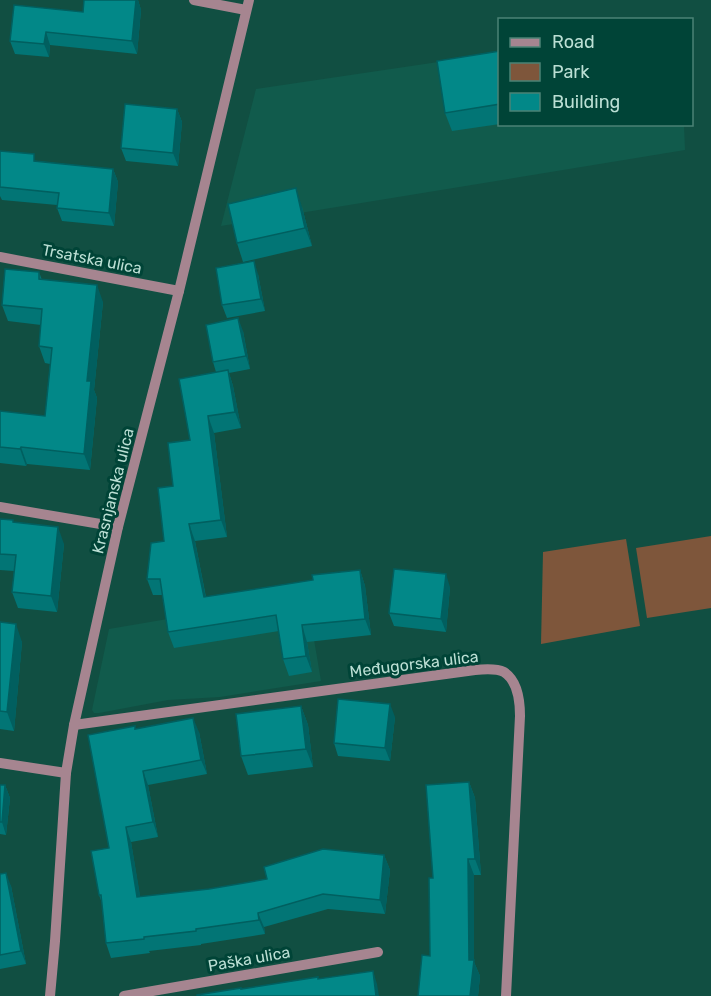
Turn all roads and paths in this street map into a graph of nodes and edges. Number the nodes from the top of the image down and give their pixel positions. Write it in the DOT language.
graph roads {
  1 [pos="194,0"];
  2 [pos="247,5"];
  3 [pos="0,257"];
  4 [pos="179,291"];
  5 [pos="0,507"];
  6 [pos="118,527"];
  7 [pos="74,725"];
  8 [pos="0,762"];
  9 [pos="66,773"];
  10 [pos="378,952"];
  11 [pos="50,996"];
  12 [pos="124,996"];
  13 [pos="506,996"];
  1 -- 2 [label="street"];
  2 -- 4 [label="street, Krasnjanska ulica"];
  3 -- 4 [label="street, Trsatska ulica"];
  4 -- 6 [label="street, Krasnjanska ulica"];
  5 -- 6 [label="street"];
  6 -- 7 [label="street, Krasnjanska ulica"];
  7 -- 9 [label="street, Krasnjanska ulica"];
  7 -- 13 [label="street, Međugorska ulica"];
  8 -- 9 [label="street"];
  9 -- 11 [label="street, Krasnjanska ulica"];
  10 -- 12 [label="street, Paška ulica"];
}
